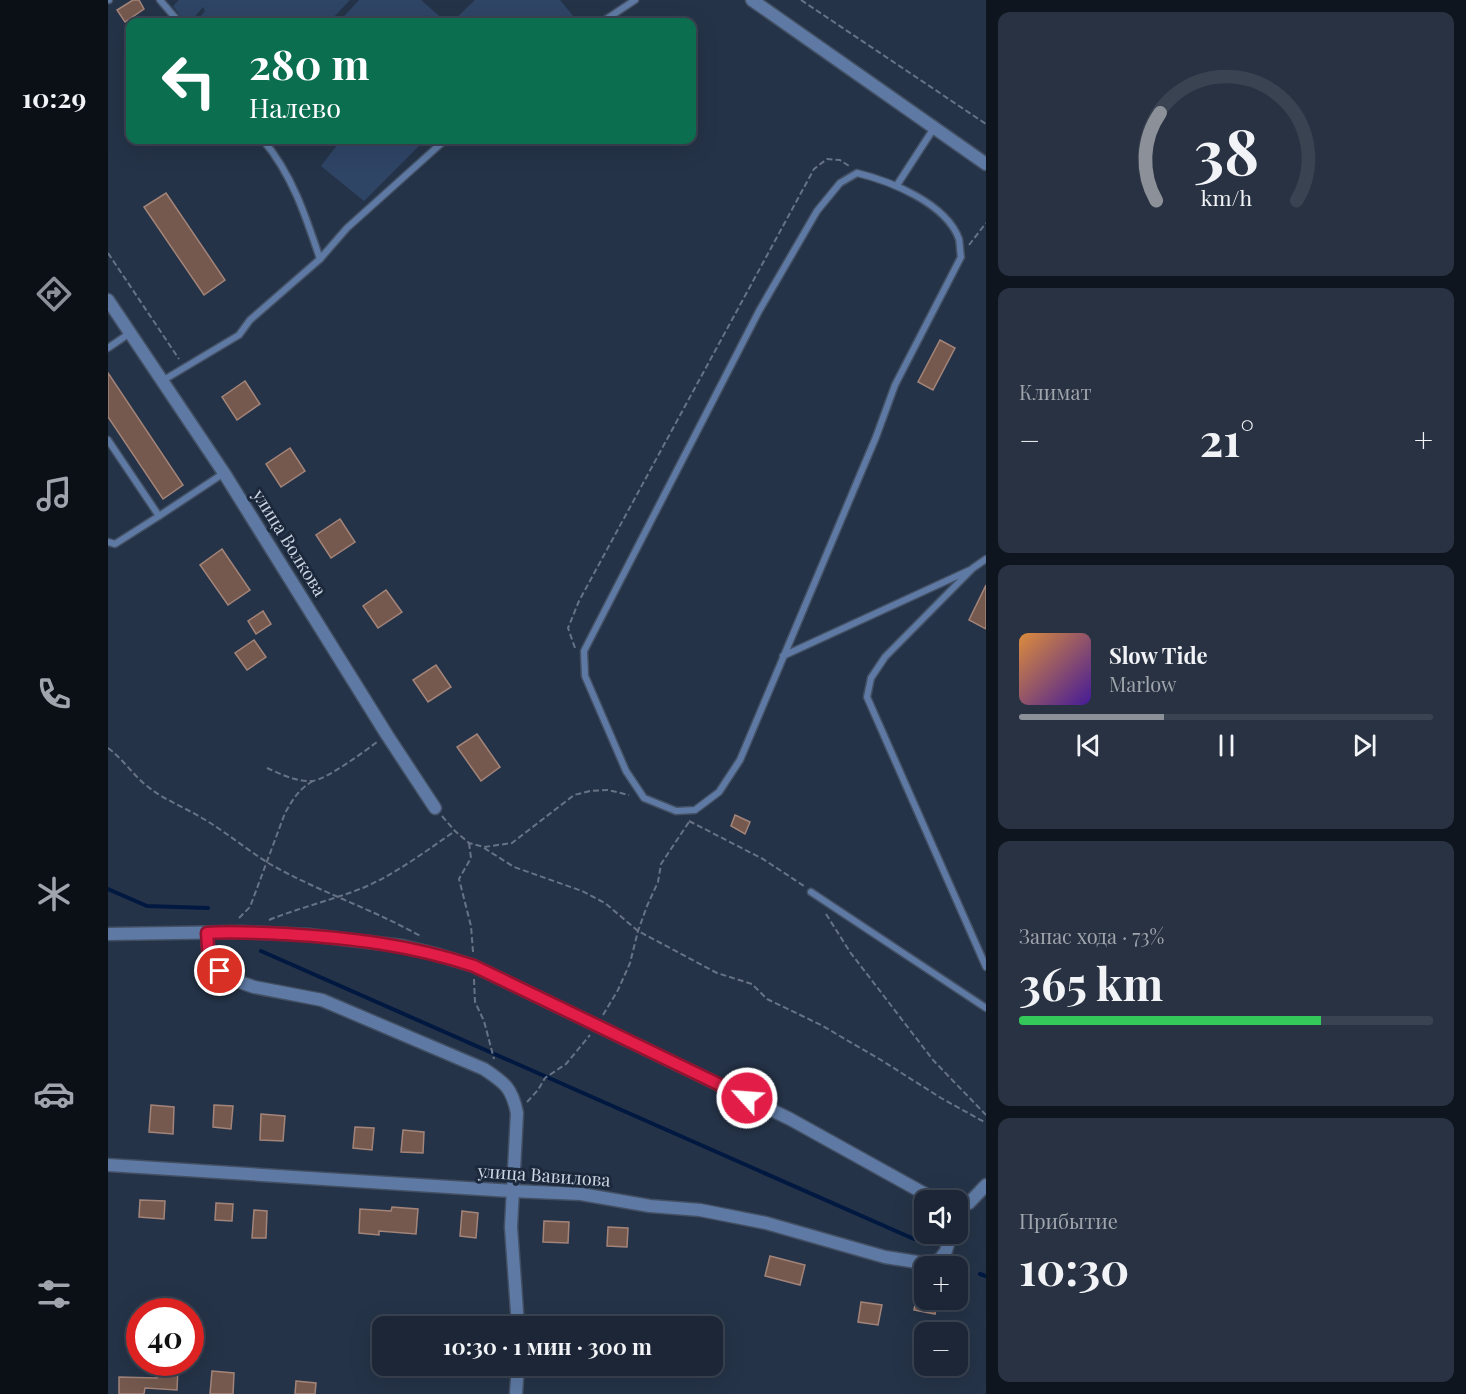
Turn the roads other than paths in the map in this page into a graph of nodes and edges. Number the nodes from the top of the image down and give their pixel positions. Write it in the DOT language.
graph roads {
  1 [pos="160,0"];
  2 [pos="635,0"];
  3 [pos="752,0"];
  4 [pos="176,18"];
  5 [pos="608,18"];
  6 [pos="934,128"];
  7 [pos="266,144"];
  8 [pos="441,144"];
  9 [pos="986,164"];
  10 [pos="897,185"];
  11 [pos="320,259"];
  12 [pos="108,300"];
  13 [pos="130,333"];
  14 [pos="108,348"];
  15 [pos="162,381"];
  16 [pos="108,440"];
  17 [pos="224,473"];
  18 [pos="159,516"];
  19 [pos="108,542"];
  20 [pos="986,559"];
  21 [pos="973,568"];
  22 [pos="783,656"];
  23 [pos="435,808"];
  24 [pos="812,892"];
  25 [pos="207,933"];
  26 [pos="108,934"];
  27 [pos="986,967"];
  28 [pos="986,1008"];
  29 [pos="108,1165"];
  30 [pos="986,1185"];
  31 [pos="918,1190"];
  32 [pos="512,1191"];
  33 [pos="968,1203"];
  34 [pos="948,1244"];
  35 [pos="517,1316"];
  36 [pos="517,1376"];
  37 [pos="516,1394"];
  1 -- 4 [label="lane"];
  2 -- 5 [label="lane"];
  3 -- 6 [label="street"];
  6 -- 9 [label="street"];
  6 -- 10 [label="lane"];
  7 -- 11 [label="lane"];
  8 -- 11 [label="lane"];
  10 -- 22 [label="lane"];
  10 -- 22 [label="lane"];
  11 -- 15 [label="lane"];
  12 -- 13 [label="street, улица Волкова"];
  13 -- 14 [label="lane"];
  13 -- 15 [label="street, улица Волкова"];
  15 -- 17 [label="street, улица Волкова"];
  16 -- 18 [label="lane"];
  17 -- 18 [label="lane"];
  17 -- 23 [label="street, улица Волкова"];
  18 -- 19 [label="lane"];
  20 -- 21 [label="lane"];
  21 -- 22 [label="lane"];
  21 -- 27 [label="lane"];
  24 -- 28 [label="lane"];
  25 -- 26 [label="street"];
  25 -- 31 [label="street"];
  25 -- 32 [label="street"];
  29 -- 32 [label="street, улица Вавилова"];
  30 -- 33 [label="street"];
  32 -- 34 [label="street, улица Вавилова"];
  32 -- 35 [label="street"];
  36 -- 37 [label="street"];
}
